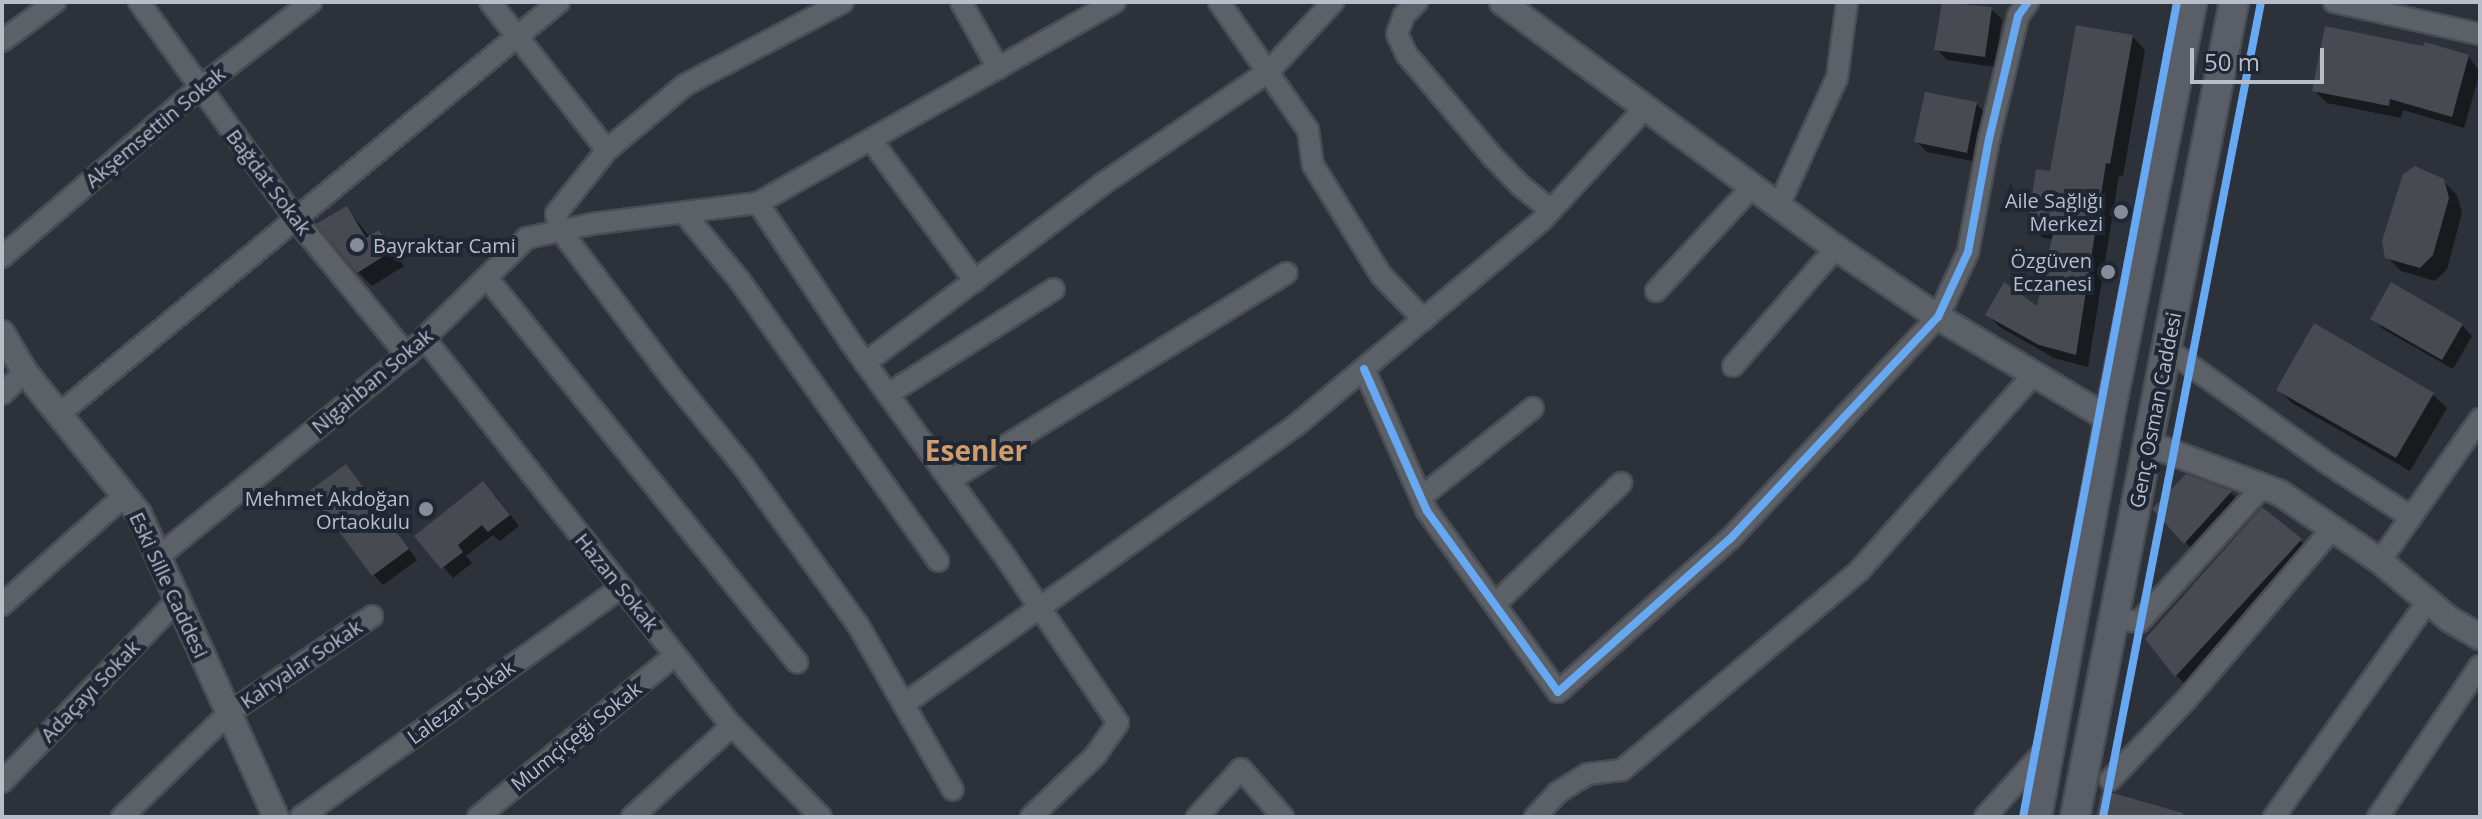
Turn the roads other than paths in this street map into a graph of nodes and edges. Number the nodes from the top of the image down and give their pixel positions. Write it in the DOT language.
graph roads {
  1 [pos="55,2"];
  2 [pos="139,2"];
  3 [pos="311,2"];
  4 [pos="490,2"];
  5 [pos="559,2"];
  6 [pos="843,2"];
  7 [pos="961,2"];
  8 [pos="1115,2"];
  9 [pos="1219,2"];
  10 [pos="1333,2"];
  11 [pos="1417,2"];
  12 [pos="1502,2"];
  13 [pos="1847,2"];
  14 [pos="2028,2"];
  15 [pos="2192,2"];
  16 [pos="2234,2"];
  17 [pos="2334,2"];
  18 [pos="2480,34"];
  19 [pos="517,35"];
  20 [pos="2,41"];
  21 [pos="998,68"];
  22 [pos="1268,72"];
  23 [pos="198,89"];
  24 [pos="1645,108"];
  25 [pos="871,140"];
  26 [pos="607,150"];
  27 [pos="1753,186"];
  28 [pos="758,203"];
  29 [pos="1779,205"];
  30 [pos="1551,210"];
  31 [pos="684,213"];
  32 [pos="296,220"];
  33 [pos="561,231"];
  34 [pos="1836,248"];
  35 [pos="2,257"];
  36 [pos="1287,273"];
  37 [pos="487,278"];
  38 [pos="975,281"];
  39 [pos="1054,289"];
  40 [pos="1656,291"];
  41 [pos="1938,317"];
  42 [pos="1424,320"];
  43 [pos="2,333"];
  44 [pos="424,338"];
  45 [pos="2167,349"];
  46 [pos="407,355"];
  47 [pos="865,363"];
  48 [pos="1733,366"];
  49 [pos="1364,369"];
  50 [pos="25,372"];
  51 [pos="2033,375"];
  52 [pos="2,394"];
  53 [pos="888,394"];
  54 [pos="1533,408"];
  55 [pos="59,414"];
  56 [pos="2109,419"];
  57 [pos="2480,419"];
  58 [pos="2149,444"];
  59 [pos="950,480"];
  60 [pos="1621,483"];
  61 [pos="2263,486"];
  62 [pos="124,496"];
  63 [pos="1421,497"];
  64 [pos="2411,517"];
  65 [pos="2333,528"];
  66 [pos="158,557"];
  67 [pos="938,561"];
  68 [pos="2380,561"];
  69 [pos="621,588"];
  70 [pos="178,600"];
  71 [pos="2428,601"];
  72 [pos="1495,604"];
  73 [pos="2,605"];
  74 [pos="1041,608"];
  75 [pos="372,616"];
  76 [pos="2115,619"];
  77 [pos="2480,637"];
  78 [pos="675,655"];
  79 [pos="797,662"];
  80 [pos="2480,666"];
  81 [pos="904,704"];
  82 [pos="229,713"];
  83 [pos="732,726"];
  84 [pos="2048,747"];
  85 [pos="2110,780"];
  86 [pos="2,782"];
  87 [pos="953,790"];
  88 [pos="122,817"];
  89 [pos="276,817"];
  90 [pos="301,817"];
  91 [pos="478,817"];
  92 [pos="632,817"];
  93 [pos="821,817"];
  94 [pos="1031,817"];
  95 [pos="1197,817"];
  96 [pos="1283,817"];
  97 [pos="1535,817"];
  98 [pos="1985,817"];
  99 [pos="2037,817"];
  100 [pos="2075,817"];
  101 [pos="2274,817"];
  102 [pos="2378,817"];
  1 -- 20 [label="street"];
  2 -- 23 [label="street, Bağdat Sokak"];
  3 -- 23 [label="street, Akşemsettin Sokak"];
  4 -- 19 [label="street"];
  5 -- 19 [label="street"];
  6 -- 26 [label="street"];
  7 -- 21 [label="street"];
  8 -- 21 [label="street"];
  9 -- 22 [label="street"];
  10 -- 22 [label="street"];
  11 -- 30 [label="street"];
  12 -- 24 [label="street"];
  13 -- 29 [label="street"];
  14 -- 41 [label="street"];
  15 -- 56 [label="main road"];
  16 -- 45 [label="main road, Genç Osman Caddesi"];
  17 -- 18 [label="street"];
  19 -- 26 [label="street"];
  19 -- 32 [label="street"];
  21 -- 25 [label="street"];
  22 -- 38 [label="street"];
  22 -- 42 [label="street"];
  23 -- 32 [label="street, Bağdat Sokak"];
  23 -- 35 [label="street, Akşemsettin Sokak"];
  24 -- 27 [label="street"];
  24 -- 30 [label="street"];
  25 -- 28 [label="street"];
  25 -- 38 [label="street"];
  26 -- 33 [label="street"];
  27 -- 29 [label="street"];
  27 -- 40 [label="street"];
  28 -- 31 [label="street, Nigahban Sokak"];
  28 -- 47 [label="street"];
  29 -- 34 [label="street"];
  30 -- 42 [label="street"];
  31 -- 33 [label="street, Nigahban Sokak"];
  31 -- 67 [label="street"];
  32 -- 46 [label="street, Bağdat Sokak"];
  32 -- 55 [label="street"];
  33 -- 37 [label="street, Nigahban Sokak"];
  33 -- 81 [label="street"];
  34 -- 41 [label="street"];
  34 -- 48 [label="street"];
  36 -- 59 [label="street"];
  37 -- 44 [label="street, Nigahban Sokak"];
  37 -- 79 [label="street"];
  38 -- 47 [label="street"];
  39 -- 53 [label="street"];
  41 -- 51 [label="street"];
  41 -- 72 [label="street"];
  42 -- 49 [label="street"];
  43 -- 50 [label="street, Eski Sille Caddesi"];
  44 -- 46 [label="street, Nigahban Sokak"];
  44 -- 69 [label="street, Hazan Sokak"];
  45 -- 58 [label="main road, Genç Osman Caddesi"];
  45 -- 64 [label="street"];
  46 -- 66 [label="street, Nigahban Sokak"];
  47 -- 53 [label="street"];
  49 -- 63 [label="street"];
  49 -- 74 [label="street"];
  50 -- 52 [label="street"];
  50 -- 55 [label="street, Eski Sille Caddesi"];
  51 -- 56 [label="street"];
  51 -- 97 [label="street"];
  53 -- 59 [label="street"];
  54 -- 63 [label="street"];
  55 -- 62 [label="street, Eski Sille Caddesi"];
  56 -- 84 [label="main road"];
  57 -- 64 [label="street"];
  58 -- 61 [label="street"];
  58 -- 76 [label="main road, Genç Osman Caddesi"];
  59 -- 74 [label="street"];
  60 -- 72 [label="street"];
  61 -- 65 [label="street"];
  61 -- 76 [label="street"];
  62 -- 66 [label="street, Eski Sille Caddesi"];
  62 -- 73 [label="street"];
  63 -- 72 [label="street"];
  64 -- 68 [label="street"];
  65 -- 68 [label="street"];
  65 -- 85 [label="street"];
  66 -- 70 [label="street, Eski Sille Caddesi"];
  68 -- 71 [label="street"];
  69 -- 78 [label="street, Hazan Sokak"];
  69 -- 90 [label="street, Lalezar Sokak"];
  70 -- 82 [label="street, Eski Sille Caddesi"];
  70 -- 86 [label="street, Adaçayı Sokak"];
  71 -- 77 [label="street"];
  71 -- 101 [label="street"];
  74 -- 81 [label="street"];
  74 -- 94 [label="street"];
  75 -- 82 [label="street, Kahyalar Sokak"];
  76 -- 100 [label="main road, Genç Osman Caddesi"];
  78 -- 83 [label="street, Hazan Sokak"];
  78 -- 91 [label="street, Mumçiçeği Sokak"];
  80 -- 102 [label="street"];
  81 -- 87 [label="street"];
  82 -- 88 [label="street, Kahyalar Sokak"];
  82 -- 89 [label="street, Eski Sille Caddesi"];
  83 -- 92 [label="street"];
  83 -- 93 [label="street, Hazan Sokak"];
  84 -- 98 [label="street"];
  84 -- 99 [label="main road"];
  95 -- 96 [label="street"];
}
